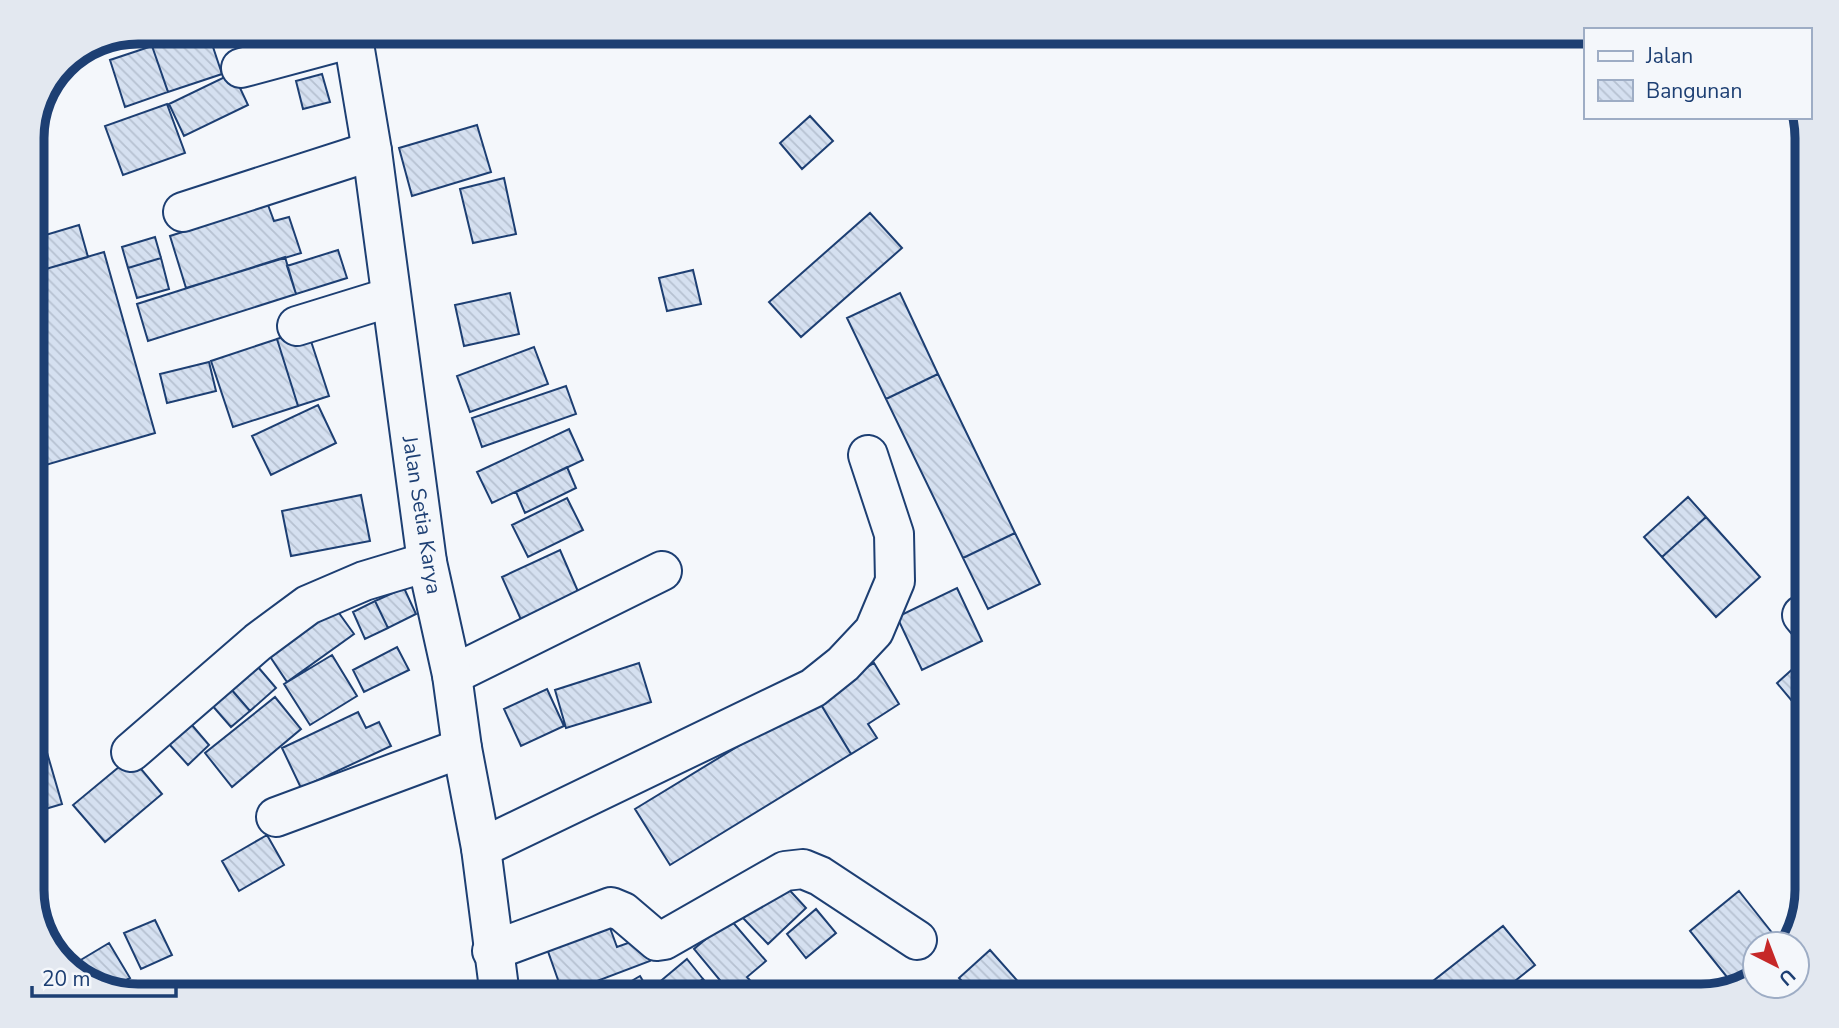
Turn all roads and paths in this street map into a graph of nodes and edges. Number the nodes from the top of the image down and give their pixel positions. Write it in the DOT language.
graph roads {
  1 [pos="322,44"];
  2 [pos="354,44"];
  3 [pos="241,68"];
  4 [pos="372,151"];
  5 [pos="183,212"];
  6 [pos="391,297"];
  7 [pos="297,326"];
  8 [pos="868,455"];
  9 [pos="427,562"];
  10 [pos="662,571"];
  11 [pos="452,675"];
  12 [pos="462,748"];
  13 [pos="131,752"];
  14 [pos="276,817"];
  15 [pos="481,848"];
  16 [pos="916,940"];
  17 [pos="492,951"];
  18 [pos="498,984"];
  1 -- 3 [label="street"];
  2 -- 4 [label="street, Jalan Setia Karya"];
  4 -- 5 [label="street"];
  4 -- 6 [label="street, Jalan Setia Karya"];
  6 -- 7 [label="street"];
  6 -- 9 [label="street, Jalan Setia Karya"];
  8 -- 15 [label="street"];
  9 -- 11 [label="street, Jalan Setia Karya"];
  9 -- 13 [label="street"];
  10 -- 11 [label="street"];
  11 -- 12 [label="street, Jalan Setia Karya"];
  12 -- 14 [label="street"];
  12 -- 15 [label="street, Jalan Setia Karya"];
  15 -- 17 [label="street, Jalan Setia Karya"];
  16 -- 17 [label="street"];
  17 -- 18 [label="street, Jalan Setia Karya"];
}
